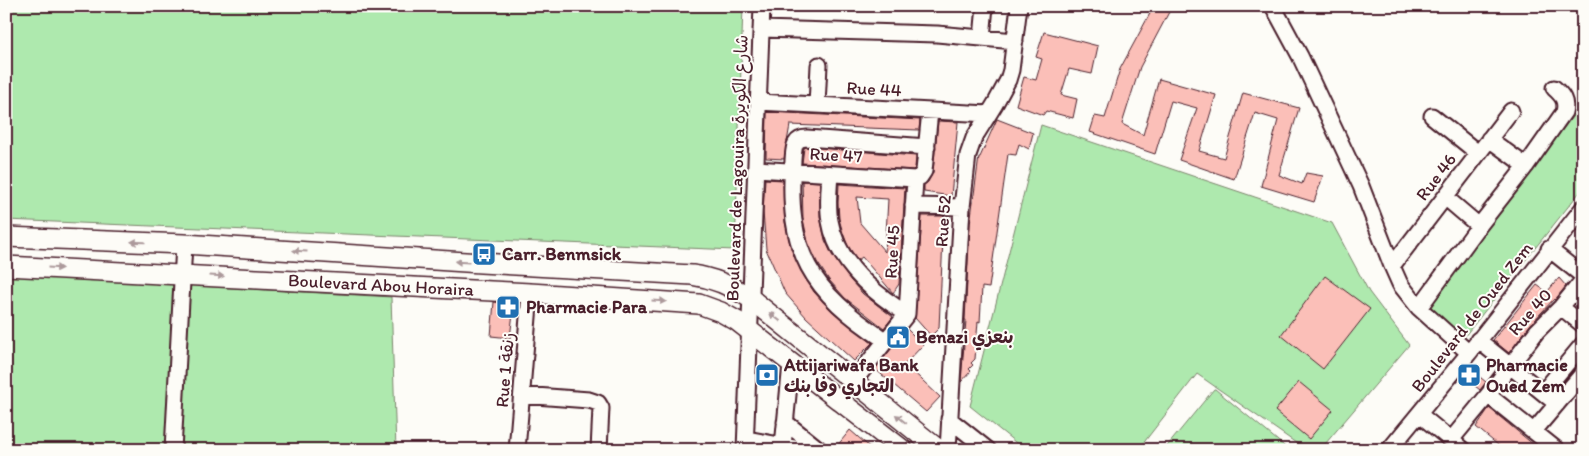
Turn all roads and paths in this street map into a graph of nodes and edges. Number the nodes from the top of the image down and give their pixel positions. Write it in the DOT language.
graph roads {
  1 [pos="762,6"];
  2 [pos="985,6"];
  3 [pos="1019,6"];
  4 [pos="1273,6"];
  5 [pos="761,29"];
  6 [pos="982,38"];
  7 [pos="1015,41"];
  8 [pos="819,64"];
  9 [pos="1554,88"];
  10 [pos="758,102"];
  11 [pos="817,105"];
  12 [pos="1511,110"];
  13 [pos="930,111"];
  14 [pos="989,114"];
  15 [pos="1432,116"];
  16 [pos="1490,138"];
  17 [pos="928,147"];
  18 [pos="1478,153"];
  19 [pos="1526,166"];
  20 [pos="756,169"];
  21 [pos="792,172"];
  22 [pos="830,174"];
  23 [pos="915,179"];
  24 [pos="1445,197"];
  25 [pos="914,206"];
  26 [pos="962,207"];
  27 [pos="1583,208"];
  28 [pos="1479,226"];
  29 [pos="6,237"];
  30 [pos="184,244"];
  31 [pos="1549,250"];
  32 [pos="6,266"];
  33 [pos="1392,266"];
  34 [pos="184,274"];
  35 [pos="1583,278"];
  36 [pos="530,293"];
  37 [pos="750,298"];
  38 [pos="1561,306"];
  39 [pos="1419,308"];
  40 [pos="907,314"];
  41 [pos="1583,325"];
  42 [pos="749,330"];
  43 [pos="886,340"];
  44 [pos="1583,344"];
  45 [pos="1474,347"];
  46 [pos="1569,361"];
  47 [pos="792,364"];
  48 [pos="1510,365"];
  49 [pos="1583,373"];
  50 [pos="854,381"];
  51 [pos="1543,392"];
  52 [pos="522,395"];
  53 [pos="1488,395"];
  54 [pos="1557,404"];
  55 [pos="1419,414"];
  56 [pos="950,419"];
  57 [pos="785,422"];
  58 [pos="1534,431"];
  59 [pos="1451,440"];
  60 [pos="746,444"];
  61 [pos="783,446"];
  62 [pos="173,450"];
  63 [pos="517,450"];
  64 [pos="599,450"];
  65 [pos="805,450"];
  66 [pos="820,450"];
  67 [pos="903,450"];
  68 [pos="939,450"];
  69 [pos="948,450"];
  70 [pos="988,450"];
  71 [pos="1389,450"];
  72 [pos="1464,450"];
  73 [pos="1557,450"];
  1 -- 5 [label="street, Boulevard de Lagouira شارع الكويرة"];
  2 -- 6 [label="street"];
  3 -- 7 [label="street, Rue 52"];
  4 -- 33 [label="street"];
  5 -- 6 [label="street"];
  5 -- 10 [label="street, Boulevard de Lagouira شارع الكويرة"];
  6 -- 7 [label="street"];
  7 -- 14 [label="street, Rue 52"];
  8 -- 11 [label="street"];
  9 -- 19 [label="street"];
  10 -- 11 [label="street, Rue 44"];
  10 -- 20 [label="street, Boulevard de Lagouira شارع الكويرة"];
  11 -- 13 [label="street, Rue 44"];
  12 -- 16 [label="street, Rue 46"];
  13 -- 14 [label="street, Rue 44"];
  13 -- 17 [label="street, Rue 45"];
  14 -- 26 [label="street, Rue 52"];
  15 -- 18 [label="street"];
  16 -- 18 [label="street, Rue 46"];
  16 -- 19 [label="street"];
  17 -- 21 [label="street"];
  17 -- 23 [label="street, Rue 45"];
  18 -- 24 [label="street, Rue 46"];
  19 -- 28 [label="street"];
  20 -- 21 [label="street, Rue 47"];
  20 -- 37 [label="street, Boulevard de Lagouira شارع الكويرة"];
  21 -- 22 [label="street, Rue 47"];
  21 -- 43 [label="street"];
  22 -- 23 [label="street, Rue 47"];
  22 -- 40 [label="street"];
  23 -- 25 [label="street, Rue 45"];
  24 -- 28 [label="street"];
  24 -- 33 [label="street, Rue 46"];
  25 -- 26 [label="street"];
  25 -- 40 [label="street, Rue 45"];
  26 -- 56 [label="street, Rue 52"];
  27 -- 31 [label="street, Boulevard de Oued Zem"];
  28 -- 39 [label="street"];
  30 -- 29 [label="main road, Boulevard Abou Horaira, one-way"];
  30 -- 34 [label="street"];
  37 -- 30 [label="main road, Boulevard Abou Horaira, one-way"];
  31 -- 35 [label="street"];
  31 -- 45 [label="street, Boulevard de Oued Zem"];
  32 -- 34 [label="main road, Boulevard Abou Horaira, one-way"];
  33 -- 39 [label="street"];
  34 -- 36 [label="main road, Boulevard Abou Horaira, one-way"];
  34 -- 62 [label="street"];
  35 -- 38 [label="street, Rue 40"];
  36 -- 42 [label="main road, Boulevard Abou Horaira, one-way"];
  36 -- 52 [label="street, Rue 1 زنقة"];
  37 -- 42 [label="street, Boulevard de Lagouira شارع الكويرة"];
  50 -- 37 [label="main road, Boulevard Abou Horaira, one-way"];
  38 -- 41 [label="street"];
  38 -- 48 [label="street, Rue 40"];
  39 -- 45 [label="street"];
  40 -- 43 [label="street"];
  42 -- 47 [label="main road, Boulevard Abou Horaira"];
  42 -- 60 [label="street, Boulevard de Lagouira شارع الكويرة"];
  43 -- 50 [label="street"];
  44 -- 46 [label="street"];
  45 -- 48 [label="street"];
  45 -- 55 [label="street, Boulevard de Oued Zem"];
  46 -- 49 [label="street"];
  46 -- 51 [label="street"];
  47 -- 57 [label="street"];
  47 -- 67 [label="main road, Boulevard Abou Horaira"];
  48 -- 51 [label="street"];
  48 -- 53 [label="street, Rue 40"];
  49 -- 54 [label="street"];
  68 -- 50 [label="main road, Boulevard Abou Horaira, one-way"];
  51 -- 54 [label="street"];
  52 -- 63 [label="street, Rue 1 زنقة"];
  52 -- 64 [label="street"];
  53 -- 58 [label="street"];
  53 -- 59 [label="street, Rue 40"];
  54 -- 58 [label="street"];
  55 -- 59 [label="street"];
  55 -- 71 [label="street, Boulevard de Oued Zem"];
  56 -- 69 [label="street, Rue 52"];
  56 -- 70 [label="street"];
  57 -- 61 [label="street"];
  57 -- 66 [label="street"];
  58 -- 73 [label="street"];
  59 -- 72 [label="street"];
  60 -- 61 [label="street"];
  61 -- 65 [label="street"];
}
